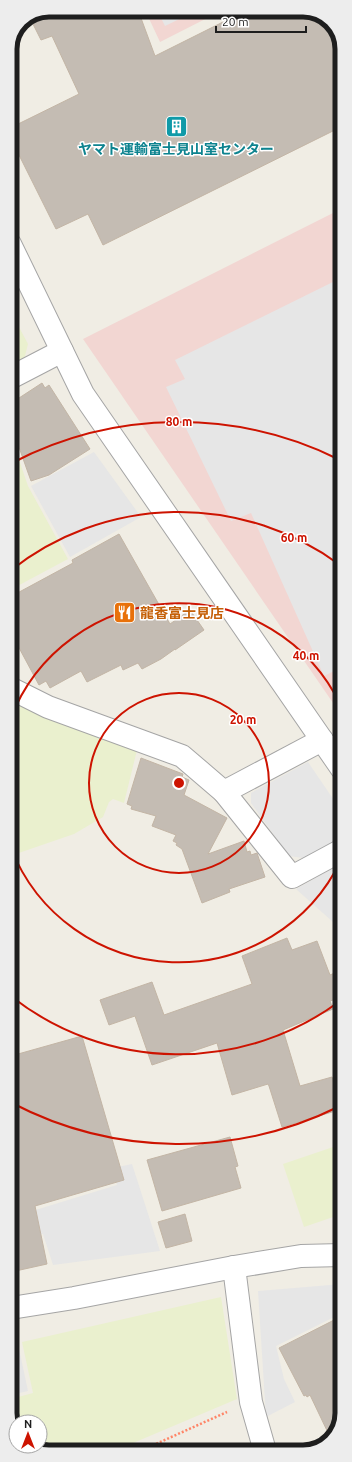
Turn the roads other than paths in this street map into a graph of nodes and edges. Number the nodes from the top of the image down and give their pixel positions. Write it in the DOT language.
graph roads {
  1 [pos="17,258"];
  2 [pos="62,351"];
  3 [pos="17,374"];
  4 [pos="17,692"];
  5 [pos="322,740"];
  6 [pos="335,759"];
  7 [pos="224,792"];
  8 [pos="335,854"];
  9 [pos="335,1255"];
  10 [pos="234,1267"];
  11 [pos="17,1307"];
  12 [pos="263,1445"];
  1 -- 2 [label="street"];
  2 -- 3 [label="street"];
  2 -- 5 [label="street"];
  4 -- 7 [label="street"];
  5 -- 6 [label="street"];
  5 -- 7 [label="street"];
  7 -- 8 [label="street"];
  9 -- 10 [label="street"];
  10 -- 11 [label="street"];
  10 -- 12 [label="street"];
}
